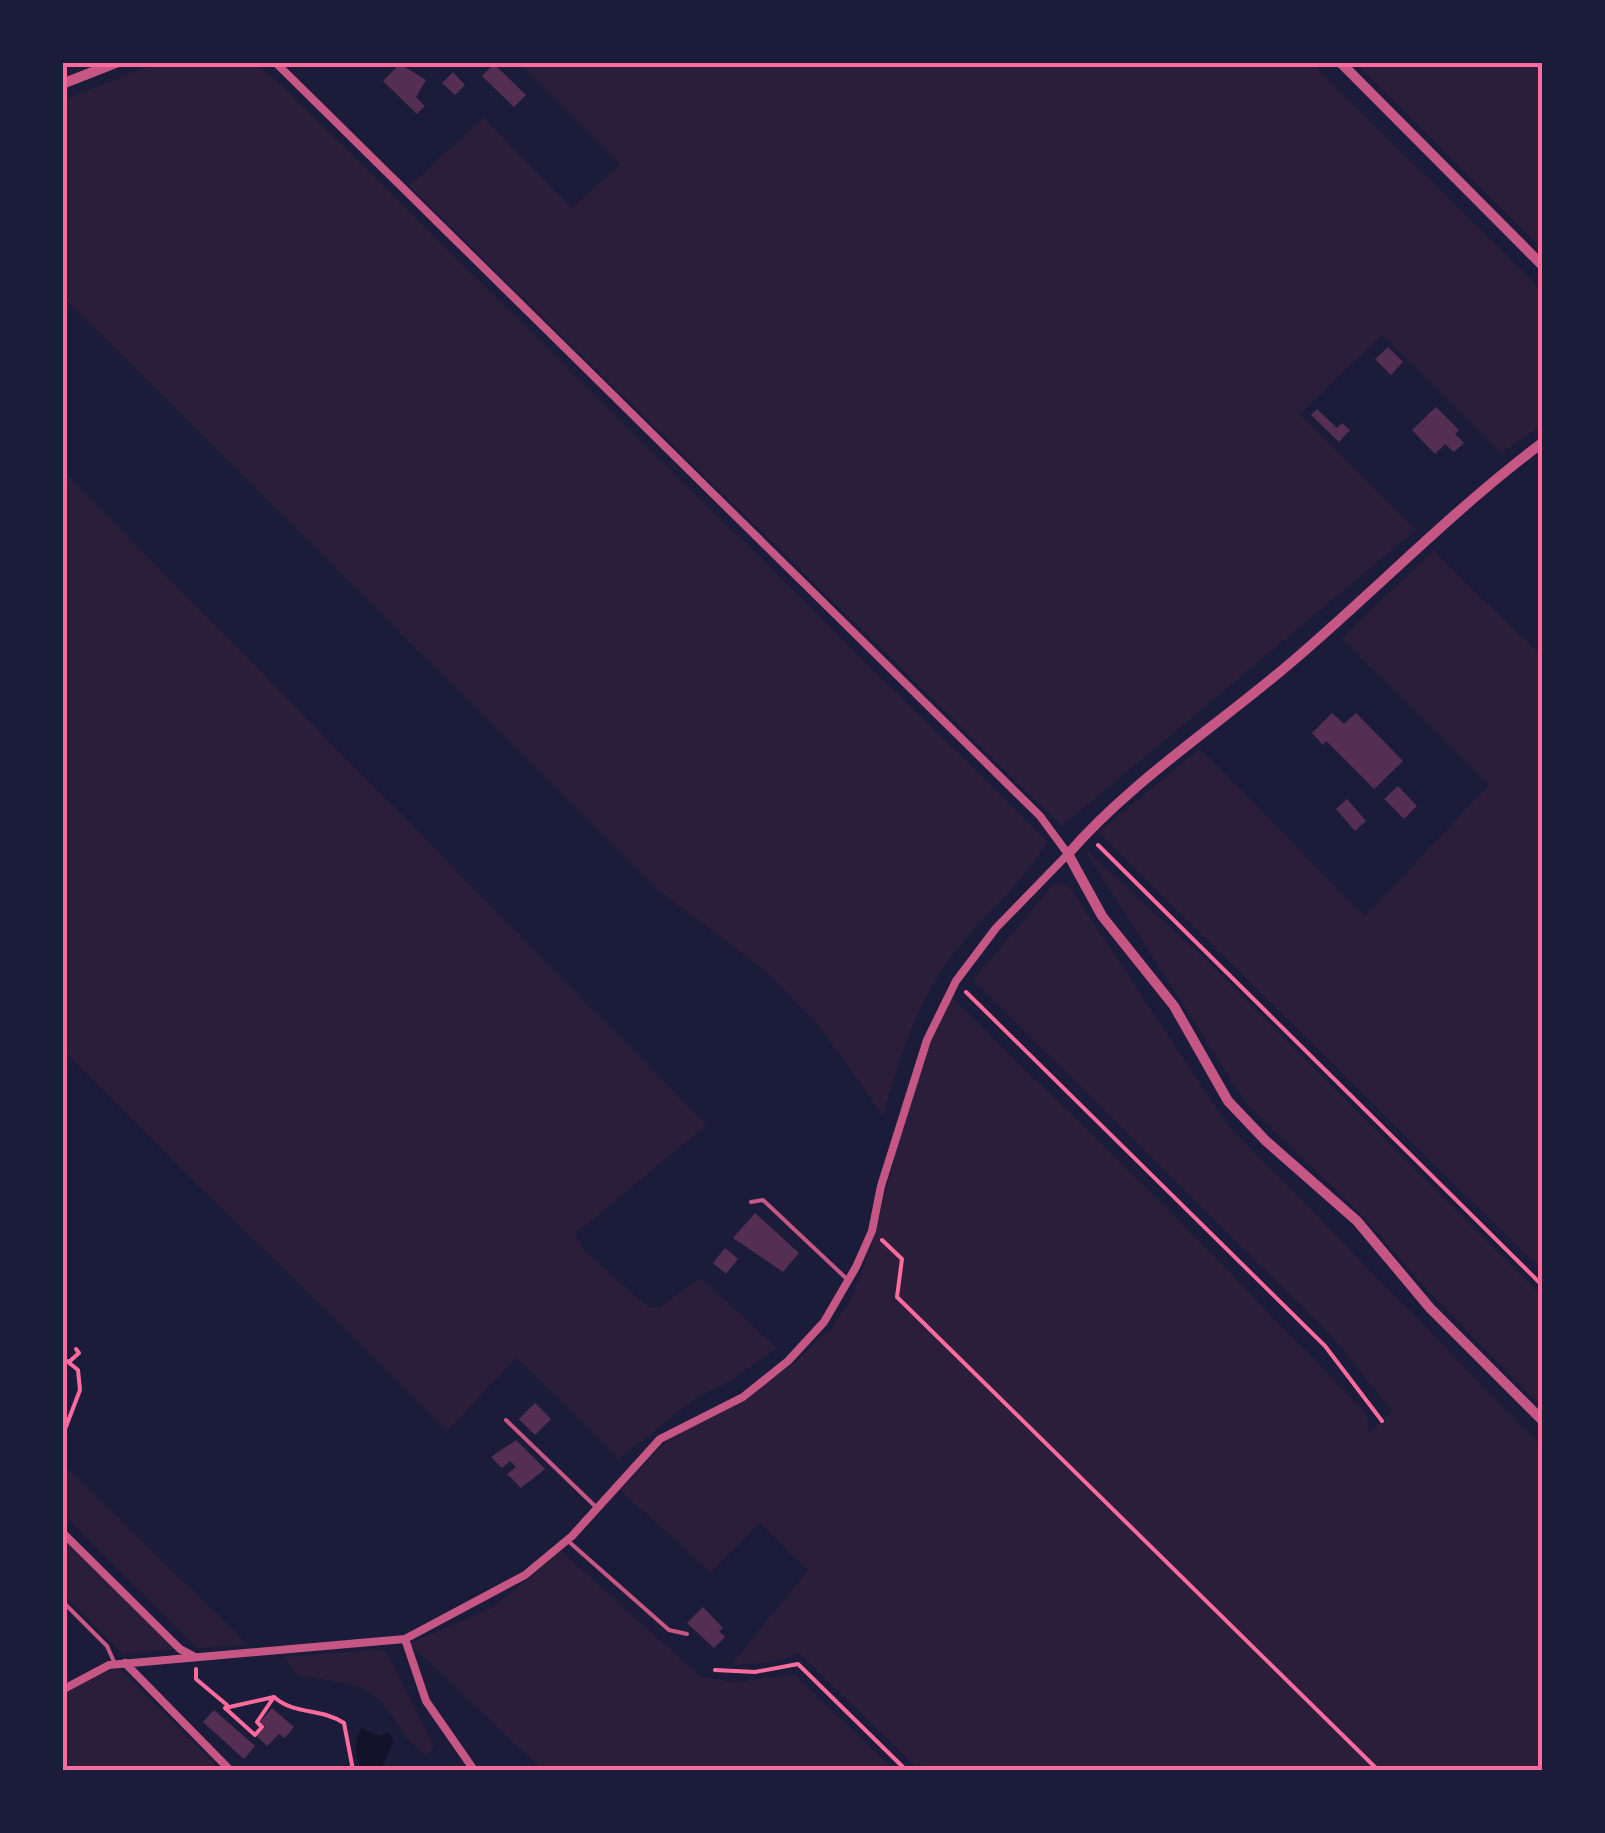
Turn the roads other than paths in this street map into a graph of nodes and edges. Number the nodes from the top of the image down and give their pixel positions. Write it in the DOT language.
graph roads {
  1 [pos="118,62"];
  2 [pos="275,62"];
  3 [pos="1340,62"];
  4 [pos="62,84"];
  5 [pos="1542,265"];
  6 [pos="1542,442"];
  7 [pos="1068,854"];
  8 [pos="751,1202"];
  9 [pos="849,1281"];
  10 [pos="506,1420"];
  11 [pos="1542,1420"];
  12 [pos="597,1508"];
  13 [pos="62,1532"];
  14 [pos="567,1540"];
  15 [pos="62,1601"];
  16 [pos="687,1634"];
  17 [pos="406,1640"];
  18 [pos="195,1657"];
  19 [pos="120,1664"];
  20 [pos="62,1690"];
  21 [pos="230,1770"];
  22 [pos="474,1770"];
  1 -- 4 [label="street"];
  2 -- 7 [label="street"];
  3 -- 5 [label="street"];
  6 -- 7 [label="street"];
  7 -- 9 [label="street"];
  7 -- 11 [label="street"];
  8 -- 9 [label="lane"];
  9 -- 12 [label="street"];
  10 -- 12 [label="lane"];
  12 -- 14 [label="street"];
  13 -- 18 [label="street"];
  14 -- 16 [label="lane"];
  14 -- 17 [label="street"];
  15 -- 19 [label="lane"];
  17 -- 18 [label="street"];
  17 -- 22 [label="street"];
  18 -- 19 [label="street"];
  19 -- 20 [label="street"];
  19 -- 21 [label="street"];
}
